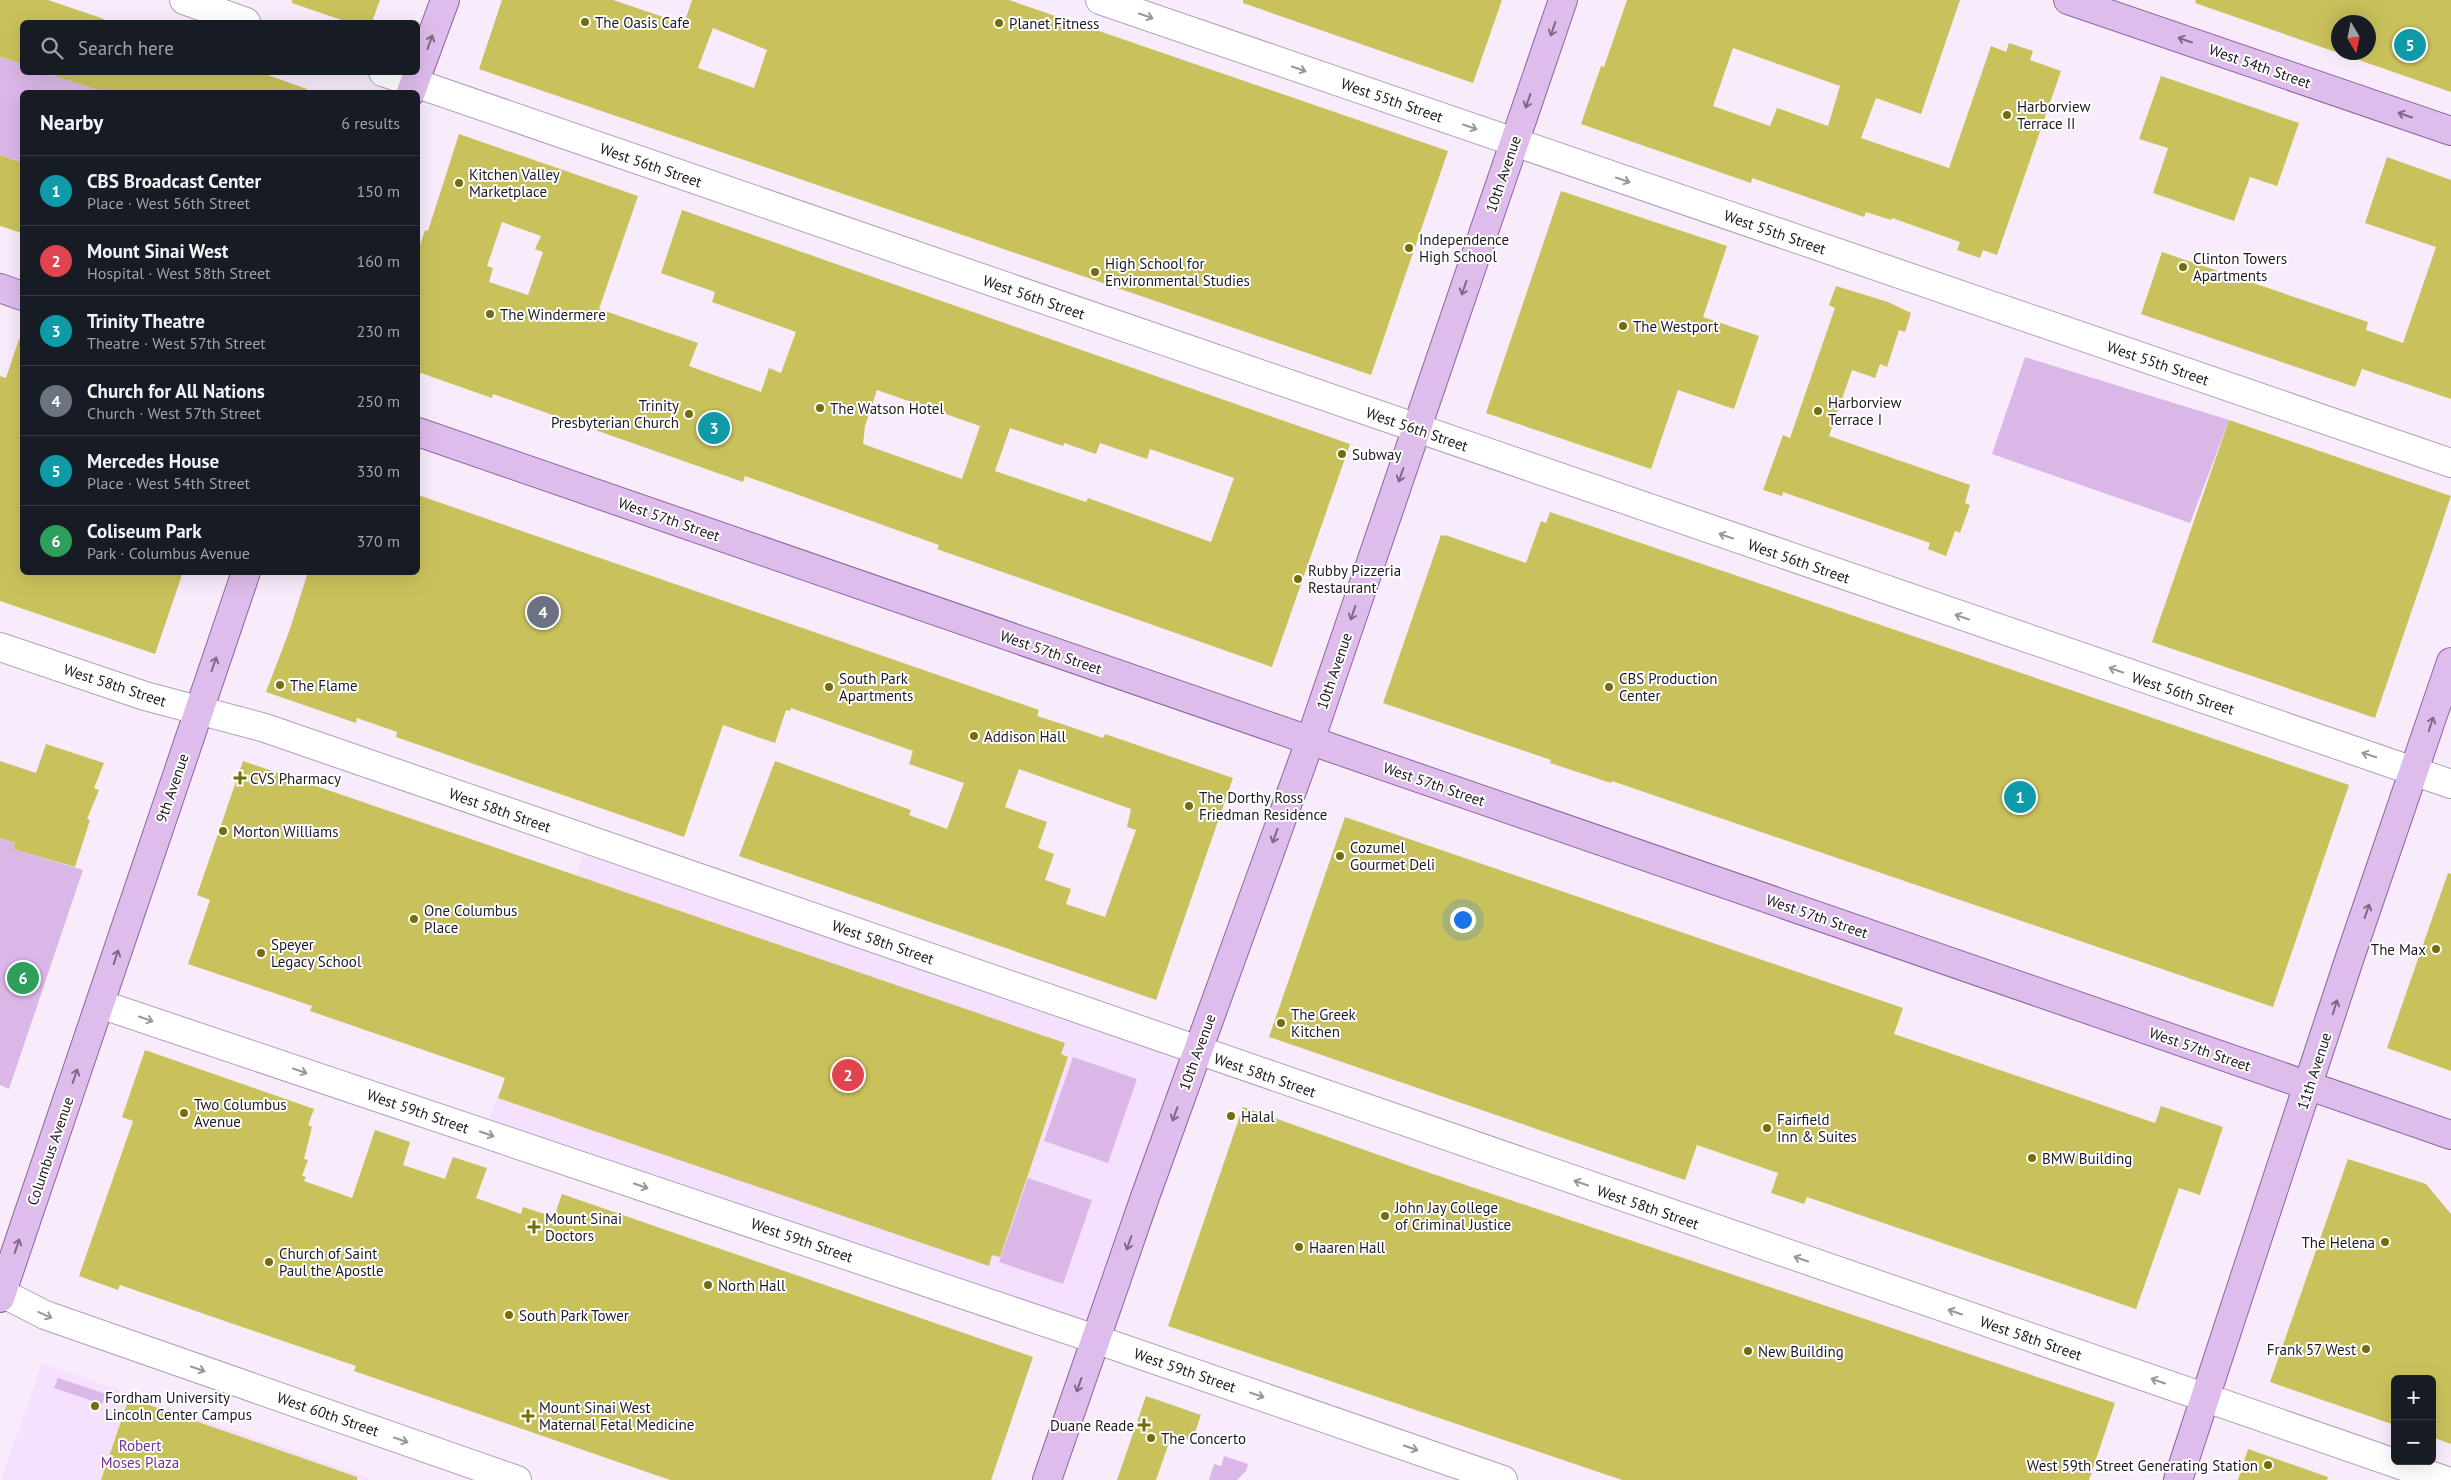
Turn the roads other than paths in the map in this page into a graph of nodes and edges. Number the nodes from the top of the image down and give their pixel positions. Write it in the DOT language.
graph roads {
  1 [pos="184,0"];
  2 [pos="445,0"];
  3 [pos="1100,0"];
  4 [pos="1563,0"];
  5 [pos="2068,0"];
  6 [pos="240,20"];
  7 [pos="420,69"];
  8 [pos="389,75"];
  9 [pos="418,75"];
  10 [pos="413,88"];
  11 [pos="420,90"];
  12 [pos="2451,131"];
  13 [pos="1514,142"];
  14 [pos="0,288"];
  15 [pos="20,295"];
  16 [pos="1416,430"];
  17 [pos="420,433"];
  18 [pos="2451,463"];
  19 [pos="245,575"];
  20 [pos="0,647"];
  21 [pos="2451,662"];
  22 [pos="198,710"];
  23 [pos="1310,741"];
  24 [pos="2416,771"];
  25 [pos="2451,784"];
  26 [pos="100,1004"];
  27 [pos="1198,1052"];
  28 [pos="2309,1087"];
  29 [pos="2451,1135"];
  30 [pos="1,1294"];
  31 [pos="1095,1339"];
  32 [pos="2204,1397"];
  33 [pos="517,1480"];
  34 [pos="1047,1480"];
  35 [pos="1503,1480"];
  36 [pos="2178,1480"];
  37 [pos="2444,1480"];
  1 -- 6 [label="street"];
  7 -- 2 [label="main road, one-way"];
  3 -- 13 [label="street, West 55th Street, one-way"];
  4 -- 13 [label="main road, 10th Avenue, one-way"];
  12 -- 5 [label="main road, West 54th Street, one-way"];
  8 -- 10 [label="street, West 56th Street"];
  10 -- 9 [label="main road, one-way"];
  11 -- 16 [label="street, West 56th Street"];
  13 -- 16 [label="main road, 10th Avenue, one-way"];
  13 -- 18 [label="street, West 55th Street, one-way"];
  14 -- 15 [label="main road"];
  16 -- 23 [label="main road, 10th Avenue, one-way"];
  24 -- 16 [label="street, West 56th Street, one-way"];
  17 -- 23 [label="main road, West 57th Street"];
  22 -- 19 [label="main road, 9th Avenue, one-way"];
  20 -- 22 [label="street, West 58th Street"];
  24 -- 21 [label="main road, 11th Avenue, one-way"];
  26 -- 22 [label="main road, 9th Avenue, one-way"];
  22 -- 27 [label="street, West 58th Street"];
  23 -- 27 [label="main road, 10th Avenue, one-way"];
  23 -- 28 [label="main road, West 57th Street"];
  24 -- 25 [label="street, West 56th Street"];
  28 -- 24 [label="main road, 11th Avenue, one-way"];
  30 -- 26 [label="main road, Columbus Avenue, one-way"];
  26 -- 31 [label="street, West 59th Street, one-way"];
  27 -- 31 [label="main road, 10th Avenue, one-way"];
  32 -- 27 [label="street, West 58th Street, one-way"];
  28 -- 29 [label="main road, West 57th Street"];
  28 -- 32 [label="main road, 11th Avenue"];
  30 -- 33 [label="street, West 60th Street, one-way"];
  31 -- 34 [label="main road, 10th Avenue, one-way"];
  31 -- 35 [label="street, West 59th Street, one-way"];
  32 -- 36 [label="main road, 11th Avenue"];
  32 -- 37 [label="street, West 58th Street"];
}
